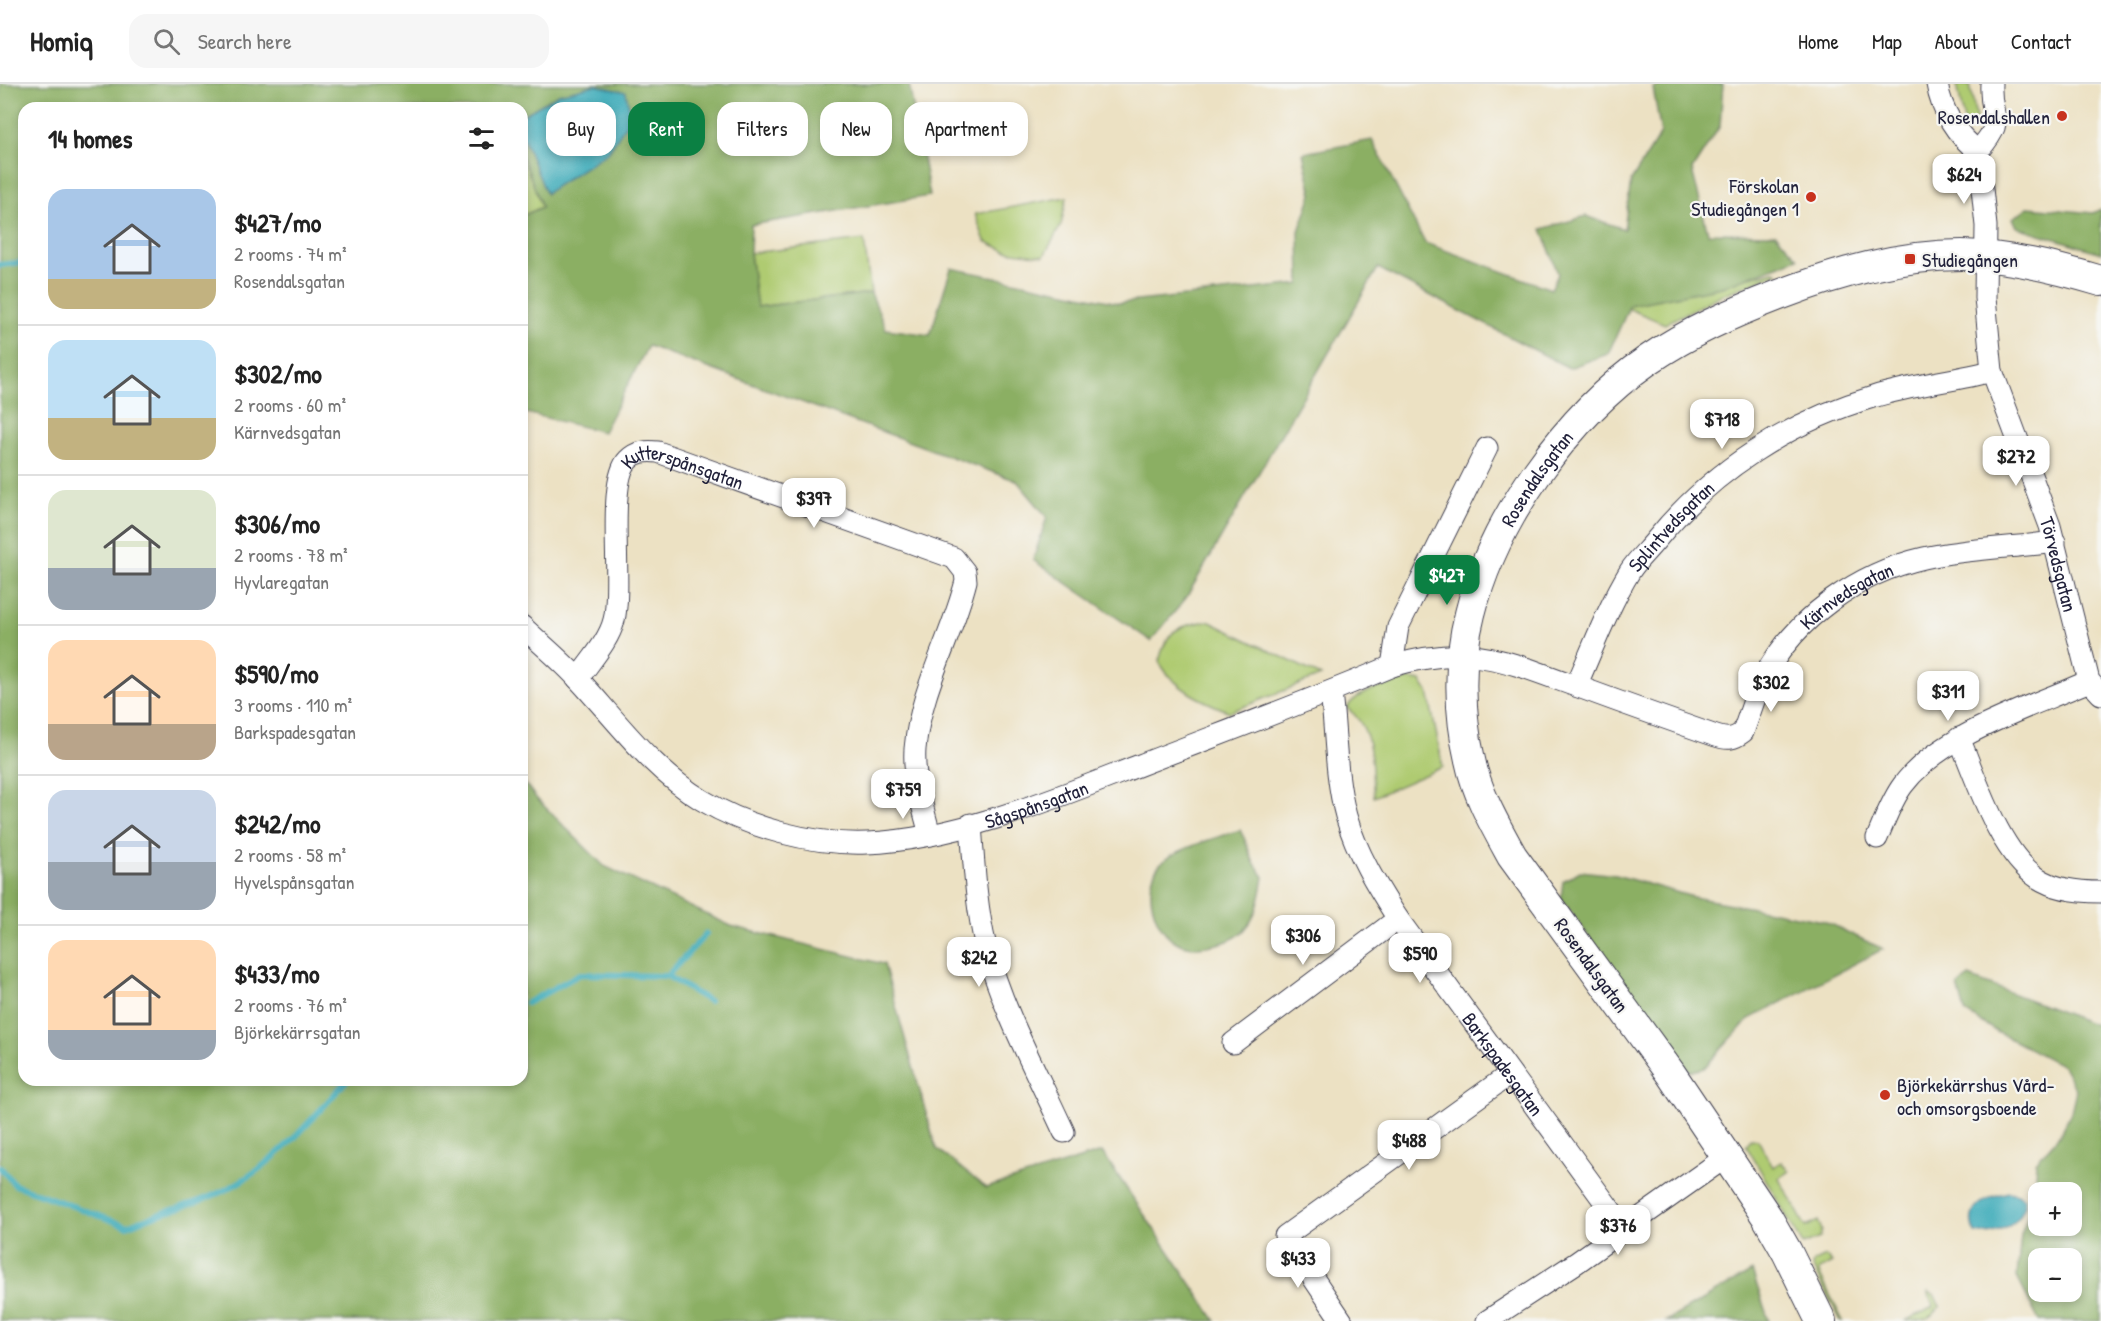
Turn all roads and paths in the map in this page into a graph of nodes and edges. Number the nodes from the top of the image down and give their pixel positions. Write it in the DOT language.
graph roads {
  1 [pos="1937,84"];
  2 [pos="1991,84"];
  3 [pos="1978,152"];
  4 [pos="1985,256"];
  5 [pos="2101,281"];
  6 [pos="1992,371"];
  7 [pos="1487,448"];
  8 [pos="2055,542"];
  9 [pos="528,632"];
  10 [pos="1464,655"];
  11 [pos="1392,666"];
  12 [pos="578,679"];
  13 [pos="1576,686"];
  14 [pos="2095,688"];
  15 [pos="1331,692"];
  16 [pos="1959,738"];
  17 [pos="971,824"];
  18 [pos="930,835"];
  19 [pos="1877,838"];
  20 [pos="2101,892"];
  21 [pos="1398,919"];
  22 [pos="1233,1043"];
  23 [pos="1510,1074"];
  24 [pos="1064,1132"];
  25 [pos="1726,1157"];
  26 [pos="1623,1227"];
  27 [pos="1342,1321"];
  28 [pos="1487,1321"];
  29 [pos="1821,1321"];
  1 -- 3 [label="street"];
  2 -- 3 [label="street"];
  3 -- 4 [label="street"];
  4 -- 5 [label="street, Rosendalsgatan"];
  4 -- 6 [label="street, Törvedsgatan"];
  4 -- 10 [label="street, Rosendalsgatan"];
  6 -- 8 [label="street, Törvedsgatan"];
  6 -- 13 [label="street, Splintvedsgatan"];
  7 -- 11 [label="street"];
  8 -- 13 [label="street, Kärnvedsgatan"];
  8 -- 14 [label="street, Törvedsgatan"];
  9 -- 12 [label="street, Sågspånsgatan"];
  10 -- 11 [label="street, Sågspånsgatan"];
  10 -- 13 [label="street, Kärnvedsgatan"];
  10 -- 25 [label="street, Rosendalsgatan"];
  11 -- 15 [label="street, Sågspånsgatan"];
  12 -- 18 [label="street, Sågspånsgatan"];
  12 -- 18 [label="street, Kutterspånsgatan"];
  14 -- 16 [label="street"];
  15 -- 17 [label="street, Sågspånsgatan"];
  15 -- 21 [label="street, Barkspadesgatan"];
  16 -- 19 [label="street"];
  16 -- 20 [label="street"];
  17 -- 18 [label="street, Sågspånsgatan"];
  17 -- 24 [label="street"];
  21 -- 22 [label="street"];
  21 -- 23 [label="street, Barkspadesgatan"];
  23 -- 26 [label="street, Barkspadesgatan"];
  23 -- 27 [label="street"];
  25 -- 26 [label="street"];
  25 -- 29 [label="street, Rosendalsgatan"];
  26 -- 28 [label="street"];
}
